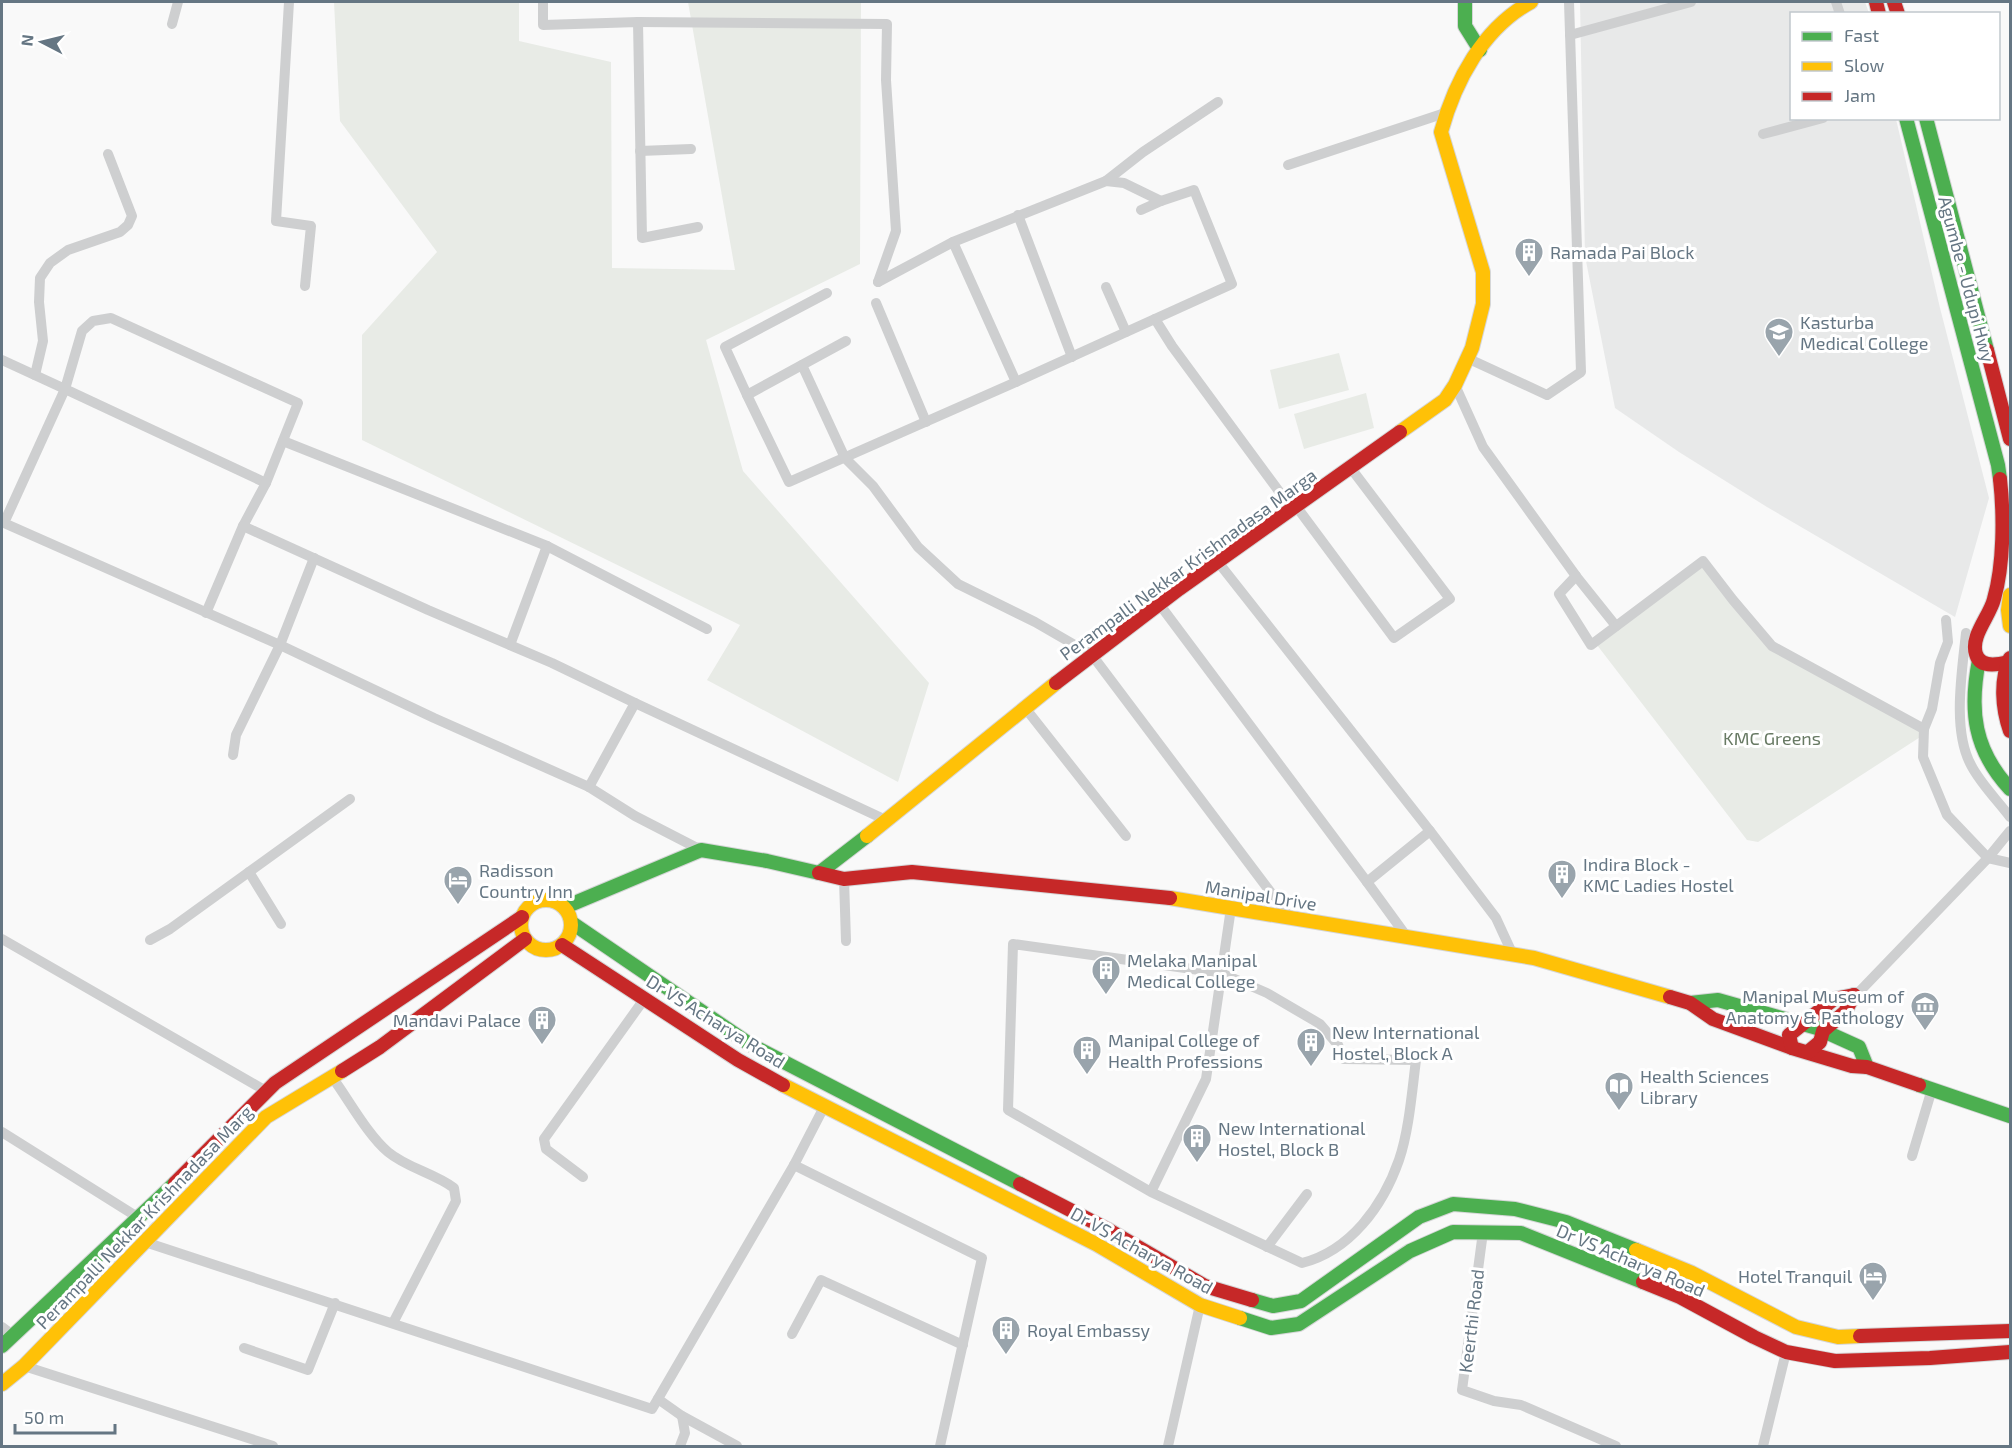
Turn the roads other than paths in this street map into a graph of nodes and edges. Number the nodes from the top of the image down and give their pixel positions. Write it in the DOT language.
graph roads {
  1 [pos="178,2"];
  2 [pos="289,2"];
  3 [pos="543,2"];
  4 [pos="1465,2"];
  5 [pos="1531,2"];
  6 [pos="1569,2"];
  7 [pos="1691,2"];
  8 [pos="639,22"];
  9 [pos="172,24"];
  10 [pos="1570,34"];
  11 [pos="1480,50"];
  12 [pos="1218,102"];
  13 [pos="1445,113"];
  14 [pos="1816,120"];
  15 [pos="1907,120"];
  16 [pos="1927,120"];
  17 [pos="1763,134"];
  18 [pos="691,149"];
  19 [pos="640,151"];
  20 [pos="108,154"];
  21 [pos="1288,165"];
  22 [pos="1106,182"];
  23 [pos="1161,201"];
  24 [pos="1141,210"];
  25 [pos="1018,215"];
  26 [pos="698,228"];
  27 [pos="953,242"];
  28 [pos="305,286"];
  29 [pos="1106,287"];
  30 [pos="828,293"];
  31 [pos="876,303"];
  32 [pos="1155,319"];
  33 [pos="1126,332"];
  34 [pos="846,341"];
  35 [pos="1071,357"];
  36 [pos="1467,358"];
  37 [pos="2,360"];
  38 [pos="802,365"];
  39 [pos="35,375"];
  40 [pos="1016,382"];
  41 [pos="1455,385"];
  42 [pos="65,389"];
  43 [pos="747,395"];
  44 [pos="926,422"];
  45 [pos="2010,439"];
  46 [pos="283,441"];
  47 [pos="845,458"];
  48 [pos="1350,467"];
  49 [pos="266,483"];
  50 [pos="1294,508"];
  51 [pos="243,526"];
  52 [pos="547,546"];
  53 [pos="314,558"];
  54 [pos="1218,562"];
  55 [pos="1576,576"];
  56 [pos="2010,595"];
  57 [pos="1160,605"];
  58 [pos="206,613"];
  59 [pos="1983,625"];
  60 [pos="1616,626"];
  61 [pos="2010,626"];
  62 [pos="707,629"];
  63 [pos="2010,631"];
  64 [pos="1971,635"];
  65 [pos="280,645"];
  66 [pos="510,645"];
  67 [pos="1092,655"];
  68 [pos="1979,660"];
  69 [pos="2009,660"];
  70 [pos="635,704"];
  71 [pos="1026,709"];
  72 [pos="1924,729"];
  73 [pos="2010,731"];
  74 [pos="233,755"];
  75 [pos="589,787"];
  76 [pos="2010,789"];
  77 [pos="350,799"];
  78 [pos="2010,817"];
  79 [pos="888,821"];
  80 [pos="1430,831"];
  81 [pos="2010,831"];
  82 [pos="1126,836"];
  83 [pos="701,850"];
  84 [pos="1988,858"];
  85 [pos="2010,863"];
  86 [pos="249,872"];
  87 [pos="819,873"];
  88 [pos="844,879"];
  89 [pos="1367,882"];
  90 [pos="621,884"];
  91 [pos="565,907"];
  92 [pos="1231,908"];
  93 [pos="522,916"];
  94 [pos="1290,918"];
  95 [pos="572,922"];
  96 [pos="281,924"];
  97 [pos="1407,937"];
  98 [pos="2,939"];
  99 [pos="525,939"];
  100 [pos="150,940"];
  101 [pos="846,941"];
  102 [pos="562,945"];
  103 [pos="1513,955"];
  104 [pos="1221,973"];
  105 [pos="1854,995"];
  106 [pos="645,998"];
  107 [pos="1690,1003"];
  108 [pos="1801,1024"];
  109 [pos="1823,1031"];
  110 [pos="1792,1048"];
  111 [pos="1808,1052"];
  112 [pos="1869,1068"];
  113 [pos="332,1077"];
  114 [pos="1932,1089"];
  115 [pos="266,1091"];
  116 [pos="824,1107"];
  117 [pos="2010,1116"];
  118 [pos="2,1132"];
  119 [pos="1912,1156"];
  120 [pos="794,1165"];
  121 [pos="583,1177"];
  122 [pos="1151,1192"];
  123 [pos="1308,1194"];
  124 [pos="139,1218"];
  125 [pos="1107,1229"];
  126 [pos="1483,1232"];
  127 [pos="145,1242"];
  128 [pos="1096,1244"];
  129 [pos="1267,1247"];
  130 [pos="1692,1273"];
  131 [pos="1680,1297"];
  132 [pos="335,1303"];
  133 [pos="1200,1305"];
  134 [pos="393,1323"];
  135 [pos="2,1327"];
  136 [pos="2010,1331"];
  137 [pos="1987,1333"];
  138 [pos="792,1334"];
  139 [pos="14,1336"];
  140 [pos="963,1345"];
  141 [pos="2,1346"];
  142 [pos="244,1348"];
  143 [pos="1786,1352"];
  144 [pos="2010,1352"];
  145 [pos="1989,1354"];
  146 [pos="24,1366"];
  147 [pos="2,1384"];
  148 [pos="658,1400"];
  149 [pos="682,1416"];
  150 [pos="273,1446"];
  151 [pos="680,1446"];
  152 [pos="737,1446"];
  153 [pos="940,1446"];
  154 [pos="1168,1446"];
  155 [pos="1616,1446"];
  156 [pos="1763,1446"];
  1 -- 9 [label="street"];
  2 -- 28 [label="street"];
  3 -- 8 [label="street"];
  4 -- 11 [label="main road"];
  5 -- 11 [label="main road, Perampalli Nekkar Krishnadasa Marga"];
  6 -- 10 [label="street"];
  7 -- 10 [label="street"];
  8 -- 19 [label="street"];
  8 -- 27 [label="street"];
  10 -- 36 [label="street"];
  11 -- 13 [label="main road, Perampalli Nekkar Krishnadasa Marga"];
  12 -- 22 [label="street"];
  13 -- 21 [label="street"];
  13 -- 36 [label="main road, Perampalli Nekkar Krishnadasa Marga"];
  14 -- 17 [label="street"];
  15 -- 59 [label="main road, Agumbe - Udupi Hwy"];
  16 -- 45 [label="main road, Agumbe - Udupi Hwy"];
  18 -- 19 [label="street"];
  19 -- 26 [label="street"];
  20 -- 39 [label="street"];
  22 -- 23 [label="street"];
  22 -- 25 [label="street"];
  23 -- 24 [label="street"];
  23 -- 32 [label="street"];
  25 -- 27 [label="street"];
  25 -- 35 [label="street"];
  27 -- 40 [label="street"];
  29 -- 33 [label="street"];
  30 -- 43 [label="street"];
  31 -- 44 [label="street"];
  32 -- 33 [label="street"];
  32 -- 50 [label="street"];
  33 -- 35 [label="street"];
  34 -- 38 [label="street"];
  35 -- 40 [label="street"];
  36 -- 41 [label="main road, Perampalli Nekkar Krishnadasa Marga"];
  37 -- 39 [label="street"];
  38 -- 43 [label="street"];
  38 -- 47 [label="street"];
  39 -- 42 [label="street"];
  40 -- 44 [label="street"];
  41 -- 48 [label="main road, Perampalli Nekkar Krishnadasa Marga"];
  41 -- 55 [label="street"];
  42 -- 46 [label="street"];
  42 -- 49 [label="street"];
  42 -- 58 [label="street"];
  43 -- 47 [label="street"];
  44 -- 47 [label="street"];
  46 -- 49 [label="street"];
  46 -- 52 [label="street"];
  47 -- 67 [label="street"];
  48 -- 50 [label="main road, Perampalli Nekkar Krishnadasa Marga"];
  48 -- 50 [label="street"];
  49 -- 51 [label="street"];
  50 -- 54 [label="main road, Perampalli Nekkar Krishnadasa Marga"];
  51 -- 53 [label="street"];
  51 -- 58 [label="street"];
  52 -- 62 [label="street"];
  52 -- 66 [label="street"];
  53 -- 65 [label="street"];
  53 -- 66 [label="street"];
  54 -- 57 [label="main road, Perampalli Nekkar Krishnadasa Marga"];
  54 -- 80 [label="street"];
  55 -- 60 [label="street"];
  55 -- 60 [label="street"];
  56 -- 61 [label="main road"];
  57 -- 67 [label="main road, Perampalli Nekkar Krishnadasa Marga"];
  57 -- 89 [label="street"];
  58 -- 65 [label="street"];
  59 -- 63 [label="main road"];
  59 -- 64 [label="main road, Agumbe - Udupi Hwy"];
  60 -- 72 [label="street"];
  64 -- 68 [label="main road"];
  64 -- 72 [label="street"];
  64 -- 78 [label="street"];
  65 -- 74 [label="street"];
  65 -- 75 [label="street"];
  66 -- 70 [label="street"];
  67 -- 71 [label="main road, Perampalli Nekkar Krishnadasa Marga"];
  67 -- 94 [label="street"];
  68 -- 69 [label="main road"];
  68 -- 76 [label="main road"];
  69 -- 73 [label="main road"];
  70 -- 75 [label="street"];
  70 -- 79 [label="street"];
  71 -- 79 [label="main road, Perampalli Nekkar Krishnadasa Marga"];
  71 -- 82 [label="street"];
  72 -- 84 [label="street"];
  75 -- 83 [label="street"];
  77 -- 86 [label="street"];
  79 -- 87 [label="main road, Perampalli Nekkar Krishnadasa Marga"];
  80 -- 89 [label="street"];
  80 -- 103 [label="street"];
  81 -- 84 [label="street"];
  83 -- 87 [label="main road"];
  83 -- 91 [label="main road"];
  84 -- 85 [label="street"];
  84 -- 105 [label="street"];
  86 -- 96 [label="street"];
  86 -- 100 [label="street"];
  87 -- 88 [label="main road, Manipal Drive"];
  88 -- 92 [label="main road, Manipal Drive"];
  88 -- 101 [label="street"];
  89 -- 97 [label="street"];
  90 -- 91 [label="main road"];
  91 -- 93 [label="main road"];
  91 -- 95 [label="main road"];
  92 -- 94 [label="main road, Manipal Drive"];
  92 -- 104 [label="street"];
  93 -- 99 [label="main road"];
  93 -- 115 [label="main road, Perampalli Nekkar Krishnadasa Marg"];
  94 -- 97 [label="main road, Manipal Drive"];
  95 -- 102 [label="main road"];
  95 -- 125 [label="main road, Dr VS Acharya Road"];
  97 -- 103 [label="main road, Manipal Drive"];
  98 -- 115 [label="street"];
  99 -- 102 [label="main road"];
  99 -- 113 [label="main road, Perampalli Nekkar Krishnadasa Marg"];
  102 -- 106 [label="main road, Dr VS Acharya Road"];
  103 -- 107 [label="main road, Manipal Drive"];
  104 -- 122 [label="street"];
  104 -- 122 [label="street"];
  104 -- 129 [label="street"];
  105 -- 108 [label="main road"];
  105 -- 109 [label="main road"];
  106 -- 116 [label="main road, Dr VS Acharya Road"];
  106 -- 121 [label="street"];
  107 -- 108 [label="main road"];
  107 -- 110 [label="main road"];
  108 -- 109 [label="main road"];
  108 -- 110 [label="main road"];
  109 -- 111 [label="main road"];
  109 -- 112 [label="main road"];
  110 -- 111 [label="main road"];
  111 -- 112 [label="main road"];
  112 -- 114 [label="main road"];
  113 -- 127 [label="main road, Perampalli Nekkar Krishnadasa Marg"];
  113 -- 134 [label="street"];
  114 -- 117 [label="main road"];
  114 -- 119 [label="street"];
  115 -- 124 [label="main road, Perampalli Nekkar Krishnadasa Marg"];
  116 -- 120 [label="street"];
  116 -- 128 [label="main road, Dr VS Acharya Road"];
  118 -- 124 [label="street"];
  120 -- 140 [label="street"];
  120 -- 148 [label="street"];
  122 -- 129 [label="street"];
  123 -- 129 [label="street"];
  124 -- 139 [label="main road, Perampalli Nekkar Krishnadasa Marg"];
  125 -- 128 [label="main road"];
  125 -- 130 [label="main road, Dr VS Acharya Road"];
  126 -- 131 [label="main road, Dr VS Acharya Road"];
  126 -- 133 [label="main road, Dr VS Acharya Road"];
  126 -- 155 [label="street, Keerthi Road"];
  127 -- 132 [label="street"];
  127 -- 146 [label="main road, Perampalli Nekkar Krishnadasa Marg"];
  128 -- 133 [label="main road, Dr VS Acharya Road"];
  130 -- 131 [label="main road"];
  130 -- 137 [label="main road, Dr VS Acharya Road"];
  131 -- 143 [label="main road, Dr VS Acharya Road"];
  132 -- 134 [label="street"];
  132 -- 142 [label="street"];
  133 -- 154 [label="street"];
  134 -- 148 [label="street"];
  135 -- 139 [label="street"];
  136 -- 137 [label="main road, Dr VS Acharya Road"];
  137 -- 145 [label="main road"];
  138 -- 140 [label="street"];
  139 -- 141 [label="main road, Perampalli Nekkar Krishnadasa Marg"];
  140 -- 153 [label="street"];
  143 -- 145 [label="main road, Dr VS Acharya Road"];
  143 -- 156 [label="street"];
  144 -- 145 [label="main road, Dr VS Acharya Road"];
  146 -- 147 [label="main road, Perampalli Nekkar Krishnadasa Marg"];
  146 -- 150 [label="street"];
  148 -- 149 [label="street"];
  149 -- 151 [label="street"];
  149 -- 152 [label="street"];
}
